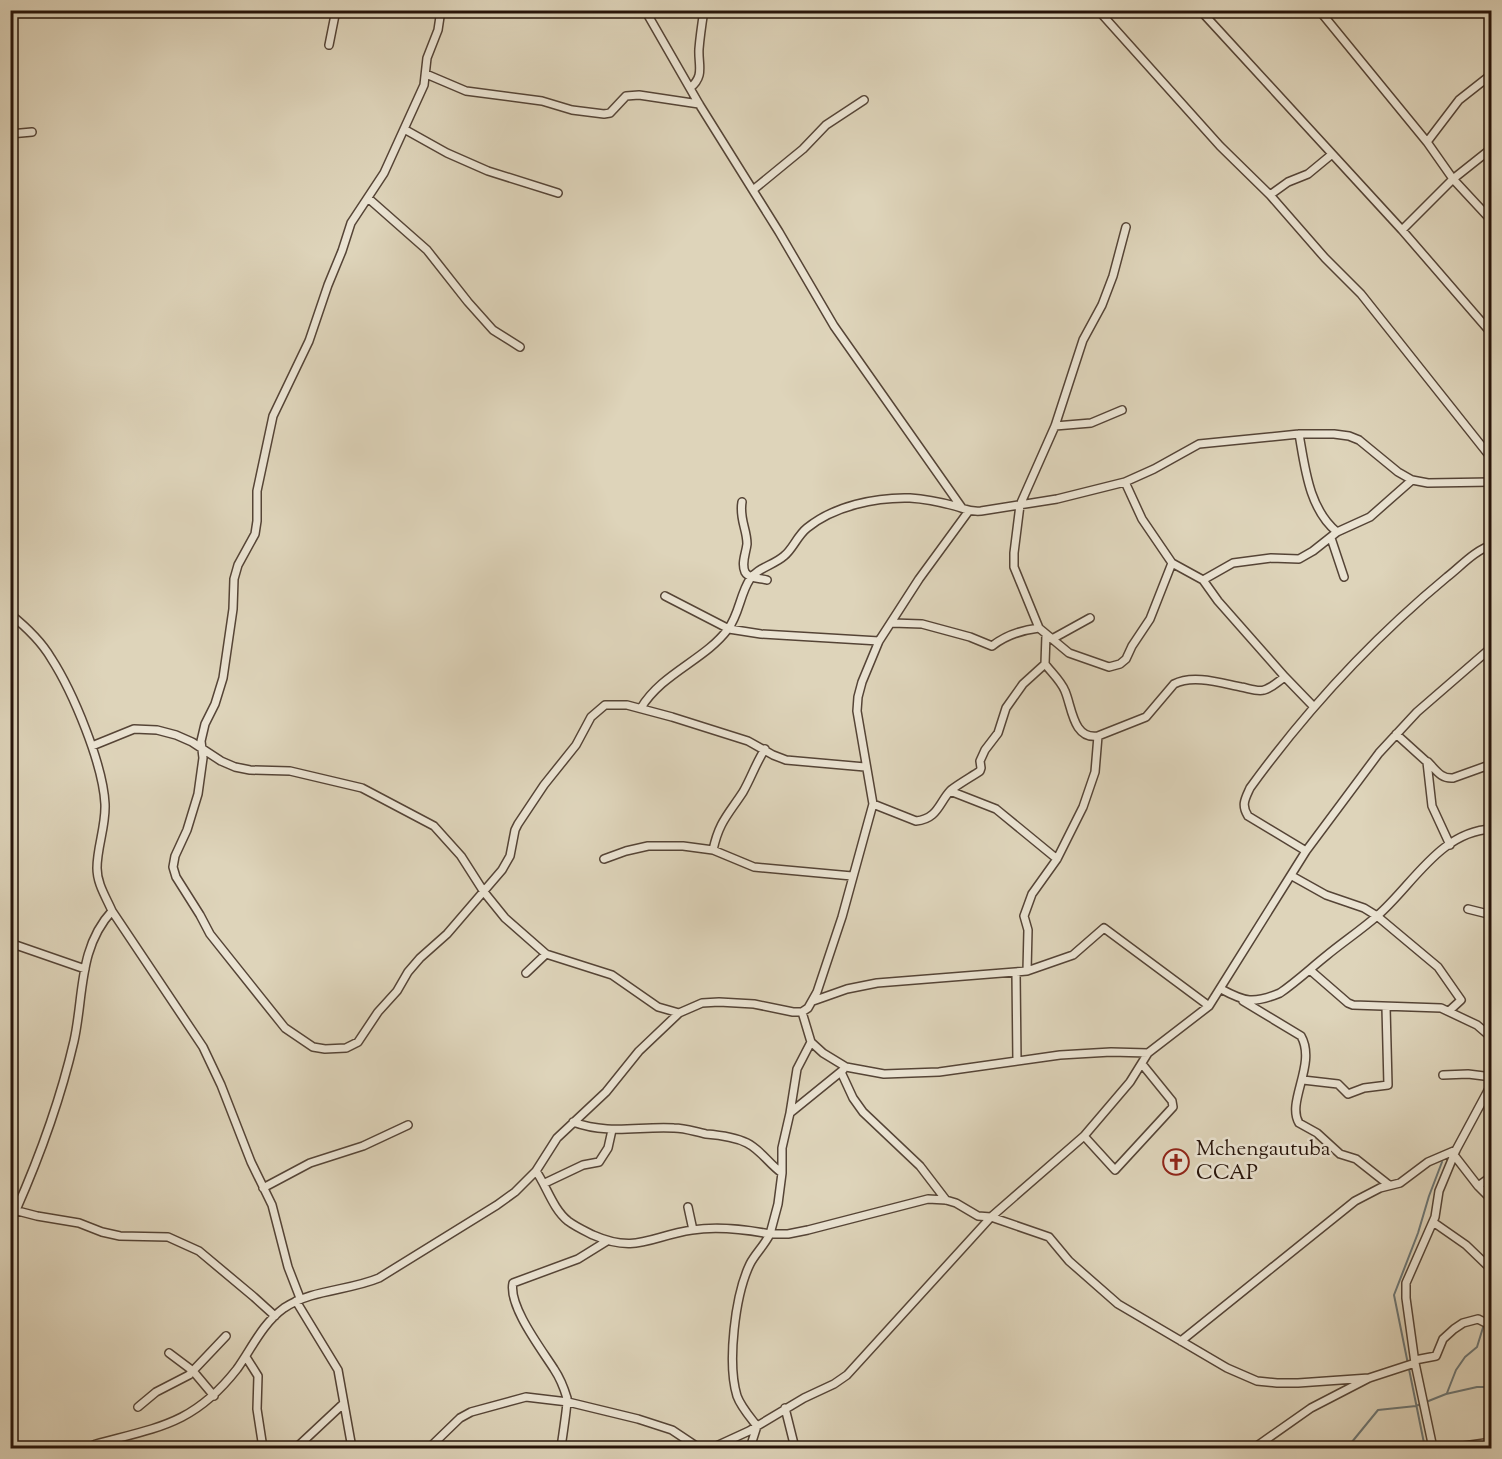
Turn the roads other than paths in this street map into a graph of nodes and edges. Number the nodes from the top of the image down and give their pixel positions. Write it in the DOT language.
graph roads {
  1 [pos="336,10"];
  2 [pos="441,10"];
  3 [pos="645,10"];
  4 [pos="704,10"];
  5 [pos="1098,10"];
  6 [pos="1200,10"];
  7 [pos="1319,10"];
  8 [pos="329,45"];
  9 [pos="426,74"];
  10 [pos="1491,74"];
  11 [pos="690,88"];
  12 [pos="864,100"];
  13 [pos="699,104"];
  14 [pos="404,129"];
  15 [pos="32,132"];
  16 [pos="10,134"];
  17 [pos="1426,142"];
  18 [pos="1491,148"];
  19 [pos="1331,155"];
  20 [pos="1453,179"];
  21 [pos="753,190"];
  22 [pos="558,193"];
  23 [pos="1270,195"];
  24 [pos="368,198"];
  25 [pos="1491,221"];
  26 [pos="1126,227"];
  27 [pos="1402,230"];
  28 [pos="1491,334"];
  29 [pos="520,347"];
  30 [pos="1122,410"];
  31 [pos="1055,426"];
  32 [pos="1299,434"];
  33 [pos="1491,459"];
  34 [pos="1412,480"];
  35 [pos="1125,482"];
  36 [pos="1491,482"];
  37 [pos="742,502"];
  38 [pos="1020,505"];
  39 [pos="965,510"];
  40 [pos="1334,535"];
  41 [pos="1491,545"];
  42 [pos="1172,563"];
  43 [pos="1344,577"];
  44 [pos="751,578"];
  45 [pos="767,580"];
  46 [pos="1203,580"];
  47 [pos="665,596"];
  48 [pos="10,614"];
  49 [pos="1090,618"];
  50 [pos="892,623"];
  51 [pos="1039,628"];
  52 [pos="729,629"];
  53 [pos="1049,637"];
  54 [pos="879,641"];
  55 [pos="1491,647"];
  56 [pos="1045,663"];
  57 [pos="1285,677"];
  58 [pos="1313,706"];
  59 [pos="640,708"];
  60 [pos="1396,734"];
  61 [pos="1098,736"];
  62 [pos="92,746"];
  63 [pos="203,749"];
  64 [pos="765,749"];
  65 [pos="1427,762"];
  66 [pos="1491,764"];
  67 [pos="865,766"];
  68 [pos="950,792"];
  69 [pos="873,804"];
  70 [pos="1491,829"];
  71 [pos="1449,844"];
  72 [pos="713,850"];
  73 [pos="1306,851"];
  74 [pos="604,859"];
  75 [pos="1058,859"];
  76 [pos="852,876"];
  77 [pos="1292,876"];
  78 [pos="484,892"];
  79 [pos="1468,909"];
  80 [pos="112,911"];
  81 [pos="1491,915"];
  82 [pos="1377,916"];
  83 [pos="10,944"];
  84 [pos="546,954"];
  85 [pos="84,969"];
  86 [pos="1310,970"];
  87 [pos="1027,971"];
  88 [pos="526,973"];
  89 [pos="1016,973"];
  90 [pos="1221,989"];
  91 [pos="813,1001"];
  92 [pos="1243,1001"];
  93 [pos="1209,1006"];
  94 [pos="1386,1007"];
  95 [pos="1449,1011"];
  96 [pos="802,1012"];
  97 [pos="679,1013"];
  98 [pos="1491,1038"];
  99 [pos="811,1042"];
  100 [pos="1148,1053"];
  101 [pos="1017,1061"];
  102 [pos="1142,1064"];
  103 [pos="844,1069"];
  104 [pos="1443,1075"];
  105 [pos="1491,1077"];
  106 [pos="1303,1080"];
  107 [pos="1491,1083"];
  108 [pos="790,1113"];
  109 [pos="573,1122"];
  110 [pos="408,1125"];
  111 [pos="612,1130"];
  112 [pos="1084,1136"];
  113 [pos="1455,1152"];
  114 [pos="536,1171"];
  115 [pos="782,1173"];
  116 [pos="1491,1176"];
  117 [pos="545,1183"];
  118 [pos="1389,1185"];
  119 [pos="1478,1186"];
  120 [pos="263,1188"];
  121 [pos="946,1200"];
  122 [pos="1491,1200"];
  123 [pos="688,1207"];
  124 [pos="13,1209"];
  125 [pos="10,1217"];
  126 [pos="991,1217"];
  127 [pos="1433,1222"];
  128 [pos="693,1230"];
  129 [pos="770,1234"];
  130 [pos="607,1241"];
  131 [pos="1491,1270"];
  132 [pos="298,1300"];
  133 [pos="274,1316"];
  134 [pos="1491,1326"];
  135 [pos="226,1336"];
  136 [pos="1181,1341"];
  137 [pos="169,1353"];
  138 [pos="246,1357"];
  139 [pos="1415,1362"];
  140 [pos="193,1371"];
  141 [pos="1369,1378"];
  142 [pos="214,1396"];
  143 [pos="568,1402"];
  144 [pos="343,1404"];
  145 [pos="138,1407"];
  146 [pos="785,1408"];
  147 [pos="757,1426"];
  148 [pos="1491,1442"];
  149 [pos="88,1449"];
  150 [pos="263,1449"];
  151 [pos="296,1449"];
  152 [pos="352,1449"];
  153 [pos="429,1449"];
  154 [pos="561,1449"];
  155 [pos="699,1449"];
  156 [pos="712,1449"];
  157 [pos="750,1449"];
  158 [pos="795,1449"];
  159 [pos="1254,1449"];
  160 [pos="1433,1449"];
  161 [pos="1449,1449"];
  1 -- 8 [label="street"];
  2 -- 9 [label="street"];
  3 -- 11 [label="street"];
  4 -- 11 [label="street"];
  5 -- 23 [label="street"];
  6 -- 19 [label="street"];
  7 -- 17 [label="street"];
  9 -- 13 [label="street"];
  9 -- 14 [label="street"];
  10 -- 17 [label="street"];
  11 -- 13 [label="street"];
  12 -- 21 [label="street"];
  13 -- 21 [label="street"];
  14 -- 22 [label="street"];
  14 -- 24 [label="street"];
  15 -- 16 [label="street"];
  17 -- 20 [label="street"];
  18 -- 20 [label="street"];
  19 -- 23 [label="street"];
  19 -- 27 [label="street"];
  20 -- 25 [label="street"];
  20 -- 27 [label="street"];
  21 -- 39 [label="street"];
  23 -- 33 [label="street"];
  24 -- 29 [label="street"];
  24 -- 63 [label="street"];
  26 -- 31 [label="street"];
  27 -- 28 [label="street"];
  30 -- 31 [label="street"];
  31 -- 38 [label="street"];
  32 -- 34 [label="street"];
  32 -- 35 [label="street"];
  32 -- 40 [label="street"];
  34 -- 36 [label="street"];
  34 -- 40 [label="street"];
  35 -- 38 [label="street"];
  35 -- 42 [label="street"];
  37 -- 44 [label="street"];
  38 -- 39 [label="street"];
  38 -- 51 [label="street"];
  39 -- 44 [label="street"];
  39 -- 50 [label="street"];
  40 -- 43 [label="street"];
  40 -- 46 [label="street"];
  41 -- 58 [label="street"];
  42 -- 46 [label="street"];
  42 -- 53 [label="street"];
  44 -- 45 [label="street"];
  44 -- 52 [label="street"];
  46 -- 57 [label="street"];
  47 -- 52 [label="street"];
  48 -- 62 [label="street"];
  49 -- 53 [label="street"];
  50 -- 51 [label="street"];
  50 -- 54 [label="street"];
  51 -- 53 [label="street"];
  52 -- 54 [label="street"];
  52 -- 59 [label="street"];
  53 -- 56 [label="street"];
  54 -- 67 [label="street"];
  55 -- 60 [label="street"];
  56 -- 61 [label="street"];
  56 -- 68 [label="street"];
  57 -- 58 [label="street"];
  57 -- 61 [label="street"];
  58 -- 73 [label="street"];
  59 -- 64 [label="street"];
  59 -- 78 [label="street"];
  60 -- 65 [label="street"];
  60 -- 73 [label="street"];
  61 -- 75 [label="street"];
  62 -- 63 [label="street"];
  62 -- 80 [label="street"];
  63 -- 78 [label="street"];
  63 -- 78 [label="street"];
  64 -- 67 [label="street"];
  64 -- 72 [label="street"];
  65 -- 66 [label="street"];
  65 -- 71 [label="street"];
  67 -- 69 [label="street"];
  68 -- 69 [label="street"];
  68 -- 75 [label="street"];
  69 -- 76 [label="street"];
  70 -- 71 [label="street"];
  71 -- 82 [label="street"];
  72 -- 74 [label="street"];
  72 -- 76 [label="street"];
  73 -- 77 [label="street"];
  75 -- 87 [label="street"];
  76 -- 91 [label="street"];
  77 -- 82 [label="street"];
  77 -- 90 [label="street"];
  78 -- 84 [label="street"];
  79 -- 81 [label="street"];
  80 -- 85 [label="street"];
  80 -- 120 [label="street"];
  82 -- 86 [label="street"];
  82 -- 95 [label="street"];
  83 -- 85 [label="street"];
  84 -- 88 [label="street"];
  84 -- 97 [label="street"];
  85 -- 124 [label="street"];
  86 -- 92 [label="street"];
  86 -- 94 [label="street"];
  87 -- 89 [label="street"];
  87 -- 93 [label="street"];
  89 -- 91 [label="street"];
  89 -- 101 [label="street"];
  90 -- 92 [label="street"];
  90 -- 93 [label="street"];
  91 -- 96 [label="street"];
  92 -- 106 [label="street"];
  93 -- 100 [label="street"];
  94 -- 95 [label="street"];
  94 -- 106 [label="street"];
  95 -- 98 [label="street"];
  96 -- 97 [label="street"];
  96 -- 99 [label="street"];
  97 -- 109 [label="street"];
  99 -- 103 [label="street"];
  99 -- 108 [label="street"];
  100 -- 101 [label="street"];
  100 -- 102 [label="street"];
  101 -- 103 [label="street"];
  102 -- 112 [label="street"];
  102 -- 112 [label="street"];
  103 -- 108 [label="street"];
  103 -- 121 [label="street"];
  104 -- 105 [label="street"];
  106 -- 118 [label="street"];
  107 -- 113 [label="street"];
  108 -- 115 [label="street"];
  109 -- 111 [label="street"];
  109 -- 114 [label="street"];
  110 -- 120 [label="street"];
  111 -- 115 [label="street"];
  111 -- 117 [label="street"];
  112 -- 126 [label="street"];
  113 -- 118 [label="street"];
  113 -- 119 [label="street"];
  113 -- 127 [label="street"];
  114 -- 117 [label="street"];
  114 -- 132 [label="street"];
  115 -- 129 [label="street"];
  116 -- 119 [label="street"];
  117 -- 130 [label="street"];
  118 -- 136 [label="street"];
  119 -- 122 [label="street"];
  120 -- 132 [label="street"];
  121 -- 126 [label="street"];
  121 -- 129 [label="street"];
  123 -- 128 [label="street"];
  124 -- 125 [label="street"];
  124 -- 133 [label="street"];
  126 -- 136 [label="street"];
  126 -- 146 [label="street"];
  127 -- 131 [label="street"];
  127 -- 139 [label="street"];
  128 -- 129 [label="street"];
  128 -- 130 [label="street"];
  129 -- 147 [label="street"];
  130 -- 143 [label="street"];
  132 -- 133 [label="street"];
  132 -- 144 [label="street"];
  133 -- 138 [label="street"];
  134 -- 139 [label="street"];
  135 -- 140 [label="street"];
  136 -- 141 [label="street"];
  137 -- 140 [label="street"];
  138 -- 142 [label="street"];
  138 -- 150 [label="street"];
  139 -- 141 [label="street"];
  139 -- 160 [label="street"];
  140 -- 142 [label="street"];
  140 -- 145 [label="street"];
  141 -- 159 [label="street"];
  142 -- 149 [label="street"];
  143 -- 153 [label="street"];
  143 -- 154 [label="street"];
  143 -- 155 [label="street"];
  144 -- 151 [label="street"];
  144 -- 152 [label="street"];
  146 -- 147 [label="street"];
  146 -- 158 [label="street"];
  147 -- 156 [label="street"];
  147 -- 157 [label="street"];
  148 -- 161 [label="street"];
}
